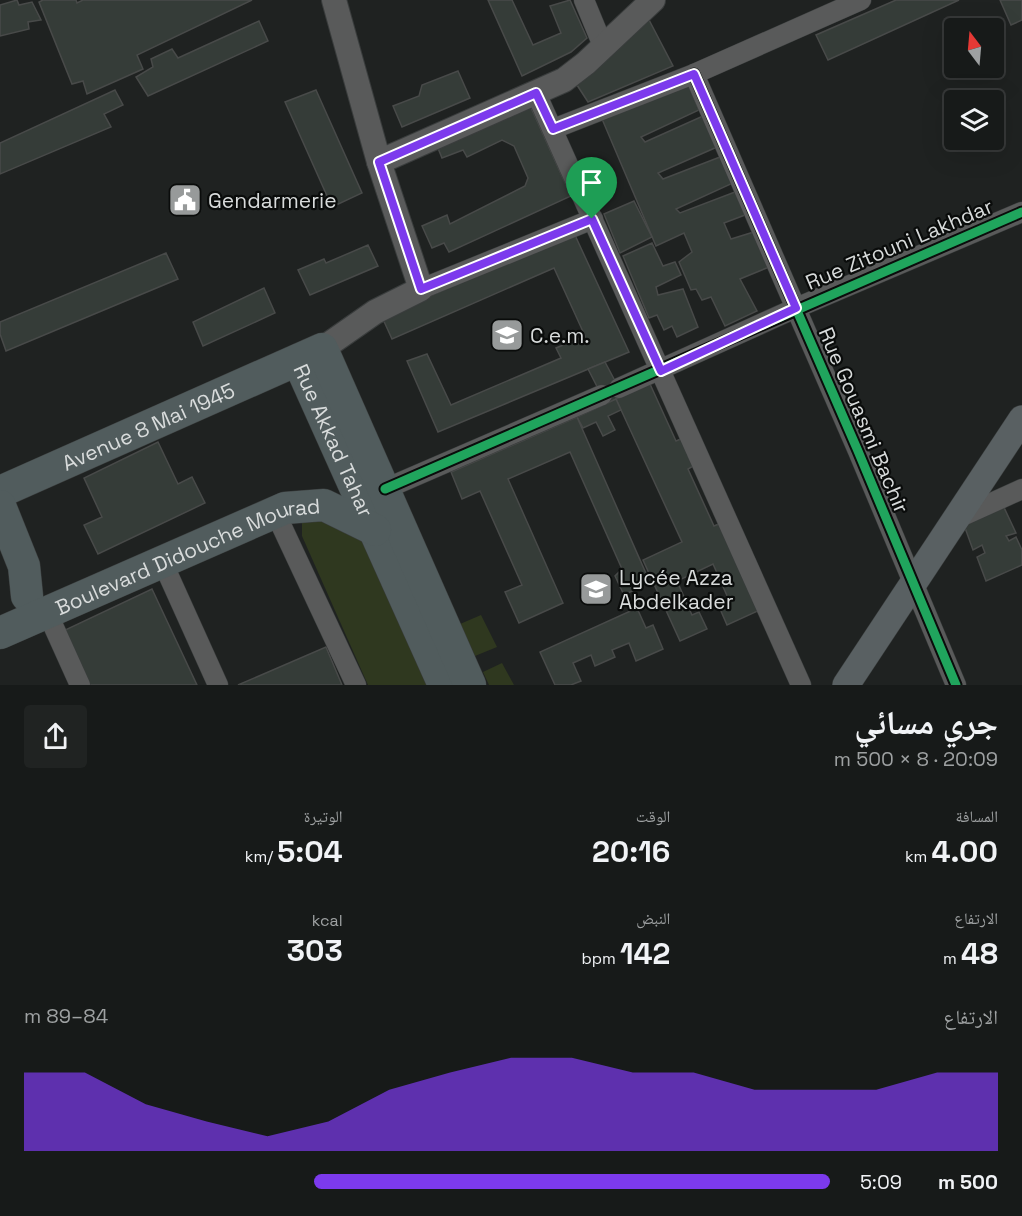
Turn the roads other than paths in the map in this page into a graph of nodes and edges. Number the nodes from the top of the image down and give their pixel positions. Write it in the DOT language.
graph roads {
  1 [pos="334,0"];
  2 [pos="584,0"];
  3 [pos="653,0"];
  4 [pos="861,0"];
  5 [pos="603,46"];
  6 [pos="694,74"];
  7 [pos="536,93"];
  8 [pos="553,129"];
  9 [pos="379,162"];
  10 [pos="1022,212"];
  11 [pos="592,219"];
  12 [pos="421,289"];
  13 [pos="796,308"];
  14 [pos="310,354"];
  15 [pos="661,371"];
  16 [pos="1022,419"];
  17 [pos="357,462"];
  18 [pos="1022,489"];
  19 [pos="0,492"];
  20 [pos="374,494"];
  21 [pos="324,505"];
  22 [pos="0,506"];
  23 [pos="280,510"];
  24 [pos="956,519"];
  25 [pos="375,530"];
  26 [pos="162,561"];
  27 [pos="0,563"];
  28 [pos="913,584"];
  29 [pos="24,616"];
  30 [pos="80,685"];
  31 [pos="218,685"];
  32 [pos="356,685"];
  33 [pos="444,685"];
  34 [pos="470,685"];
  35 [pos="801,685"];
  36 [pos="846,685"];
  37 [pos="956,685"];
  1 -- 9 [label="street"];
  2 -- 5 [label="street"];
  3 -- 5 [label="street"];
  4 -- 6 [label="street"];
  5 -- 7 [label="street"];
  6 -- 8 [label="street"];
  6 -- 13 [label="street, Rue Gouasmi Bachir"];
  7 -- 8 [label="street"];
  7 -- 9 [label="street"];
  8 -- 11 [label="street"];
  9 -- 12 [label="street"];
  10 -- 13 [label="street, Rue Zitouni Lakhdar"];
  11 -- 12 [label="street"];
  11 -- 15 [label="street"];
  12 -- 14 [label="street"];
  13 -- 15 [label="street, Rue Zitouni Lakhdar"];
  13 -- 28 [label="street, Rue Gouasmi Bachir"];
  14 -- 17 [label="main road, Rue Akkad Tahar"];
  14 -- 19 [label="main road, Avenue 8 Mai 1945"];
  15 -- 20 [label="street, Rue Zitouni Lakhdar"];
  15 -- 35 [label="street"];
  16 -- 24 [label="main road"];
  17 -- 20 [label="main road, Rue Akkad Tahar"];
  17 -- 23 [label="main road"];
  18 -- 24 [label="street"];
  20 -- 21 [label="main road"];
  20 -- 25 [label="main road, Rue Akkad Tahar"];
  20 -- 34 [label="main road, Rue Akkad Tahar"];
  21 -- 23 [label="main road, Boulevard Didouche Mourad"];
  21 -- 25 [label="main road, Boulevard Didouche Mourad"];
  22 -- 29 [label="main road"];
  23 -- 26 [label="main road, Boulevard Didouche Mourad"];
  23 -- 32 [label="street"];
  24 -- 28 [label="main road"];
  25 -- 33 [label="main road, Rue Akkad Tahar"];
  26 -- 29 [label="main road, Boulevard Didouche Mourad"];
  26 -- 31 [label="street"];
  27 -- 29 [label="main road"];
  28 -- 36 [label="main road"];
  28 -- 37 [label="street, Rue Gouasmi Bachir"];
  29 -- 30 [label="street"];
}
